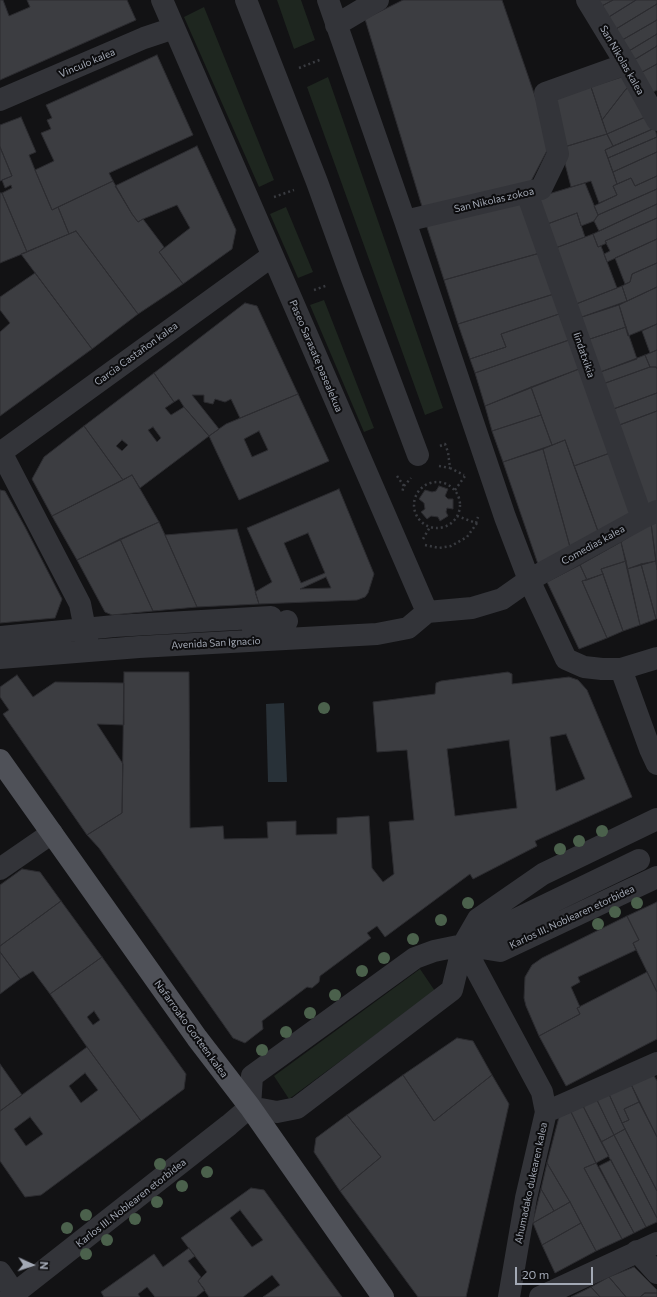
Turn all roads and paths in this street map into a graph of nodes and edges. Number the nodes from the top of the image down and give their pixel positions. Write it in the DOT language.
graph roads {
  1 [pos="162,0"];
  2 [pos="246,0"];
  3 [pos="328,0"];
  4 [pos="378,0"];
  5 [pos="587,0"];
  6 [pos="336,25"];
  7 [pos="174,28"];
  8 [pos="345,50"];
  9 [pos="629,69"];
  10 [pos="277,78"];
  11 [pos="0,100"];
  12 [pos="657,120"];
  13 [pos="317,182"];
  14 [pos="527,193"];
  15 [pos="271,198"];
  16 [pos="412,219"];
  17 [pos="272,256"];
  18 [pos="1,453"];
  19 [pos="418,455"];
  20 [pos="394,473"];
  21 [pos="465,475"];
  22 [pos="468,479"];
  23 [pos="455,490"];
  24 [pos="400,496"];
  25 [pos="479,514"];
  26 [pos="649,515"];
  27 [pos="457,516"];
  28 [pos="484,522"];
  29 [pos="476,523"];
  30 [pos="430,527"];
  31 [pos="529,580"];
  32 [pos="427,612"];
  33 [pos="86,634"];
  34 [pos="0,637"];
  35 [pos="0,645"];
  36 [pos="0,658"];
  37 [pos="657,658"];
  38 [pos="621,669"];
  39 [pos="0,760"];
  40 [pos="657,764"];
  41 [pos="657,819"];
  42 [pos="52,833"];
  43 [pos="639,860"];
  44 [pos="0,869"];
  45 [pos="657,877"];
  46 [pos="463,945"];
  47 [pos="657,1063"];
  48 [pos="250,1107"];
  49 [pos="546,1112"];
  50 [pos="657,1243"];
  51 [pos="637,1251"];
  52 [pos="0,1272"];
  53 [pos="657,1273"];
  54 [pos="14,1296"];
  55 [pos="383,1297"];
  56 [pos="509,1297"];
  57 [pos="540,1297"];
  1 -- 7 [label="street, Paseo Sarasate pasealekua"];
  2 -- 10 [label="street"];
  3 -- 6 [label="street"];
  4 -- 6 [label="street"];
  5 -- 9 [label="street, San Nikolas kalea"];
  6 -- 8 [label="street"];
  7 -- 11 [label="street, Vinculo kalea"];
  7 -- 17 [label="street, Paseo Sarasate pasealekua"];
  8 -- 10 [label="path"];
  8 -- 16 [label="street"];
  9 -- 12 [label="street, San Nikolas kalea"];
  9 -- 14 [label="street, San Nikolas zokoa"];
  10 -- 13 [label="street"];
  13 -- 15 [label="path"];
  13 -- 19 [label="street"];
  14 -- 16 [label="street, San Nikolas zokoa"];
  14 -- 26 [label="street, Iindatxikia"];
  16 -- 31 [label="street"];
  17 -- 18 [label="street, Garcia Castañon kalea"];
  17 -- 32 [label="street, Paseo Sarasate pasealekua"];
  18 -- 33 [label="street"];
  19 -- 21 [label="path"];
  20 -- 24 [label="path"];
  21 -- 22 [label="path"];
  21 -- 23 [label="path"];
  23 -- 27 [label="path"];
  23 -- 30 [label="path"];
  25 -- 29 [label="path"];
  26 -- 31 [label="street, Comedias kalea"];
  27 -- 29 [label="path"];
  27 -- 30 [label="path"];
  28 -- 29 [label="path"];
  29 -- 30 [label="path"];
  31 -- 32 [label="street"];
  31 -- 38 [label="street"];
  32 -- 36 [label="street, Avenida San Ignacio"];
  33 -- 33 [label="street"];
  33 -- 34 [label="street"];
  33 -- 35 [label="street"];
  37 -- 38 [label="street"];
  38 -- 40 [label="street"];
  39 -- 42 [label="main road, Nafarroako Gorteen kalea"];
  41 -- 46 [label="street"];
  42 -- 44 [label="street"];
  42 -- 48 [label="main road, Nafarroako Gorteen kalea"];
  43 -- 46 [label="street"];
  45 -- 46 [label="street, Karlos III. Noblearen etorbidea"];
  46 -- 48 [label="street, Karlos III. Noblearen etorbidea"];
  46 -- 48 [label="street"];
  46 -- 49 [label="street, Ahumadako dukearen kalea"];
  47 -- 49 [label="street"];
  48 -- 54 [label="street, Karlos III. Noblearen etorbidea"];
  48 -- 55 [label="main road, Nafarroako Gorteen kalea"];
  49 -- 56 [label="street, Ahumadako dukearen kalea"];
  50 -- 51 [label="street"];
  51 -- 53 [label="street"];
  51 -- 57 [label="street"];
  52 -- 54 [label="street"];
}
